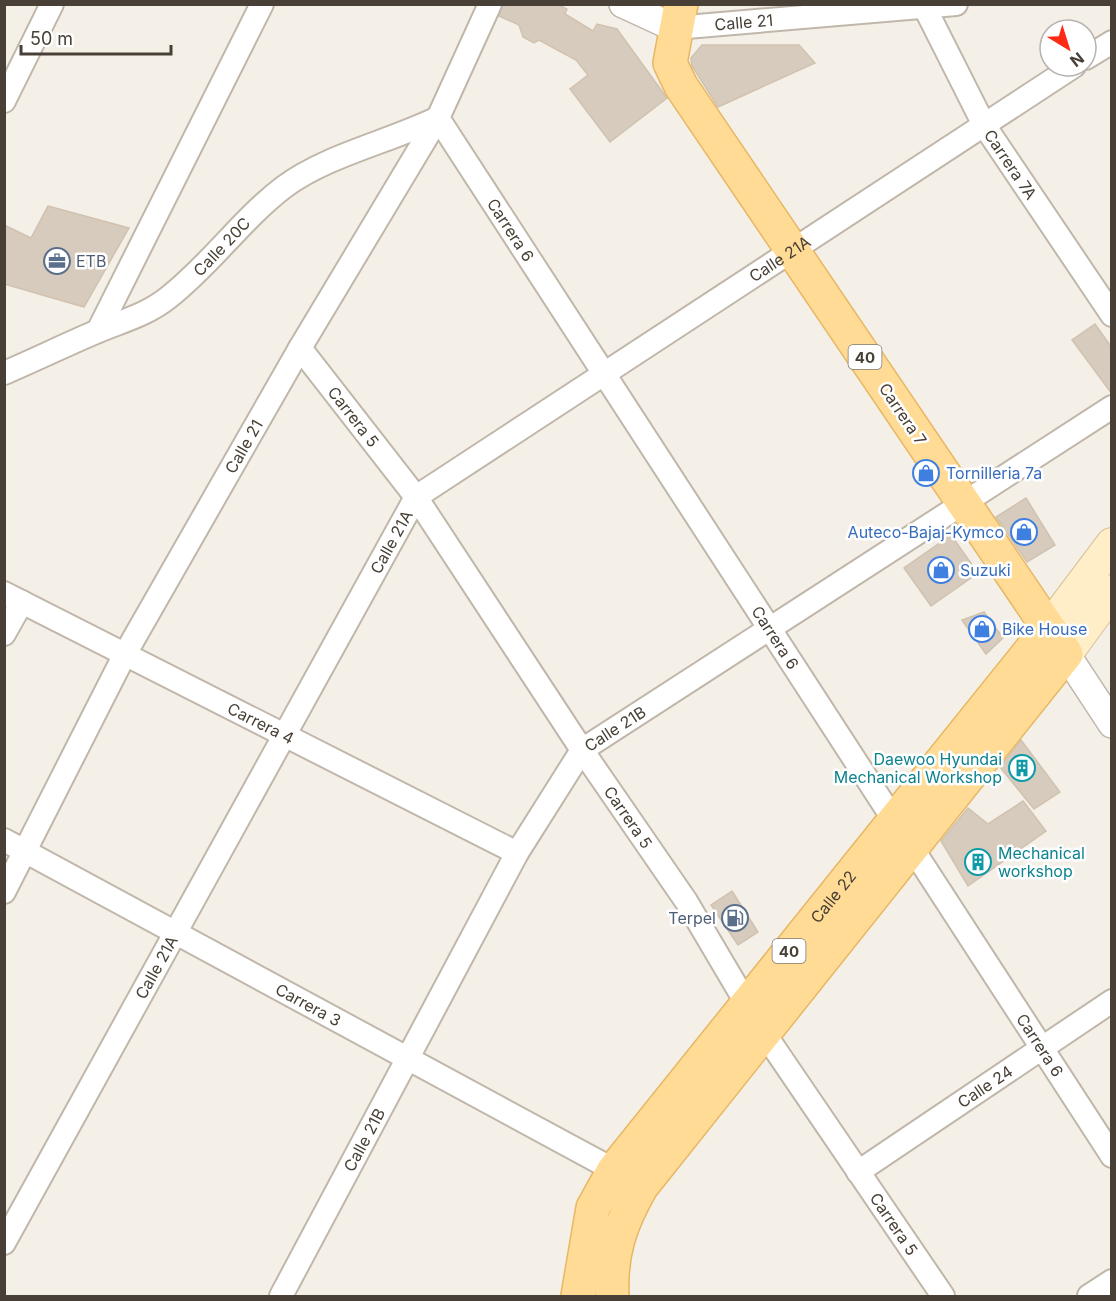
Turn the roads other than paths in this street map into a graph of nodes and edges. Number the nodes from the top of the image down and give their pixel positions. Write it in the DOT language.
graph roads {
  1 [pos="52,4"];
  2 [pos="262,4"];
  3 [pos="490,4"];
  4 [pos="623,4"];
  5 [pos="956,4"];
  6 [pos="924,7"];
  7 [pos="678,16"];
  8 [pos="1112,42"];
  9 [pos="1098,51"];
  10 [pos="1056,78"];
  11 [pos="4,101"];
  12 [pos="438,118"];
  13 [pos="984,125"];
  14 [pos="792,250"];
  15 [pos="1112,315"];
  16 [pos="98,331"];
  17 [pos="300,348"];
  18 [pos="4,373"];
  19 [pos="603,374"];
  20 [pos="1112,407"];
  21 [pos="416,496"];
  22 [pos="963,503"];
  23 [pos="1112,544"];
  24 [pos="1112,591"];
  25 [pos="13,598"];
  26 [pos="771,628"];
  27 [pos="4,634"];
  28 [pos="1057,641"];
  29 [pos="125,654"];
  30 [pos="1112,724"];
  31 [pos="284,735"];
  32 [pos="582,750"];
  33 [pos="903,834"];
  34 [pos="4,840"];
  35 [pos="26,852"];
  36 [pos="517,853"];
  37 [pos="4,892"];
  38 [pos="176,932"];
  39 [pos="1112,1001"];
  40 [pos="746,1006"];
  41 [pos="764,1033"];
  42 [pos="1042,1048"];
  43 [pos="408,1057"];
  44 [pos="1112,1156"];
  45 [pos="614,1170"];
  46 [pos="858,1172"];
  47 [pos="4,1243"];
  48 [pos="1112,1281"];
  49 [pos="281,1296"];
  50 [pos="578,1296"];
  51 [pos="612,1296"];
  52 [pos="943,1296"];
  53 [pos="1089,1296"];
  1 -- 11 [label="street"];
  2 -- 16 [label="street"];
  3 -- 12 [label="street, Calle 21"];
  4 -- 7 [label="street"];
  5 -- 6 [label="street, Calle 21"];
  6 -- 7 [label="street, Calle 21"];
  6 -- 13 [label="street, Carrera 7A"];
  7 -- 14 [label="main road, Carrera 7 / 40"];
  8 -- 9 [label="street"];
  10 -- 13 [label="street, Calle 21A"];
  12 -- 16 [label="street, Calle 20C"];
  12 -- 17 [label="street, Calle 21"];
  12 -- 19 [label="street, Carrera 6"];
  13 -- 14 [label="street, Calle 21A"];
  13 -- 15 [label="street, Carrera 7A"];
  14 -- 19 [label="street, Calle 21A"];
  14 -- 22 [label="main road, Carrera 7 / 40"];
  16 -- 18 [label="street, Calle 20C"];
  17 -- 21 [label="street, Carrera 5"];
  17 -- 29 [label="street, Calle 21"];
  19 -- 21 [label="street, Calle 21A"];
  19 -- 26 [label="street, Carrera 6"];
  20 -- 22 [label="street, Calle 21B"];
  21 -- 31 [label="street, Calle 21A"];
  21 -- 32 [label="street, Carrera 5"];
  22 -- 26 [label="street, Calle 21B"];
  22 -- 28 [label="main road, Carrera 7 / 40"];
  23 -- 28 [label="main road, Calle 22"];
  24 -- 28 [label="main road, Calle 22"];
  25 -- 27 [label="street"];
  25 -- 29 [label="street, Carrera 4"];
  26 -- 32 [label="street, Calle 21B"];
  26 -- 33 [label="street, Carrera 6"];
  28 -- 30 [label="street, Carrera 7"];
  28 -- 33 [label="main road, Calle 22 / 40"];
  29 -- 31 [label="street, Carrera 4"];
  29 -- 35 [label="street, Calle 21"];
  31 -- 36 [label="street, Carrera 4"];
  31 -- 38 [label="street, Calle 21A"];
  32 -- 36 [label="street, Calle 21B"];
  32 -- 40 [label="street, Carrera 5"];
  33 -- 40 [label="main road, Calle 22 / 40"];
  33 -- 41 [label="main road, Calle 22 / 40"];
  33 -- 42 [label="street, Carrera 6"];
  34 -- 35 [label="street, Carrera 3"];
  35 -- 37 [label="street, Calle 21"];
  35 -- 38 [label="street, Carrera 3"];
  36 -- 43 [label="street, Calle 21B"];
  38 -- 43 [label="street, Carrera 3"];
  38 -- 47 [label="street, Calle 21A"];
  39 -- 42 [label="street, Calle 24"];
  40 -- 41 [label="street, Carrera 5"];
  40 -- 45 [label="main road, Calle 22 / 40"];
  41 -- 46 [label="street, Carrera 5"];
  41 -- 51 [label="main road, Calle 22 / 40"];
  42 -- 44 [label="street, Carrera 6"];
  42 -- 46 [label="street, Calle 24"];
  43 -- 45 [label="street, Carrera 3"];
  43 -- 49 [label="street, Calle 21B"];
  45 -- 50 [label="main road, Calle 22 / 40"];
  46 -- 52 [label="street, Carrera 5"];
  48 -- 53 [label="street"];
}
